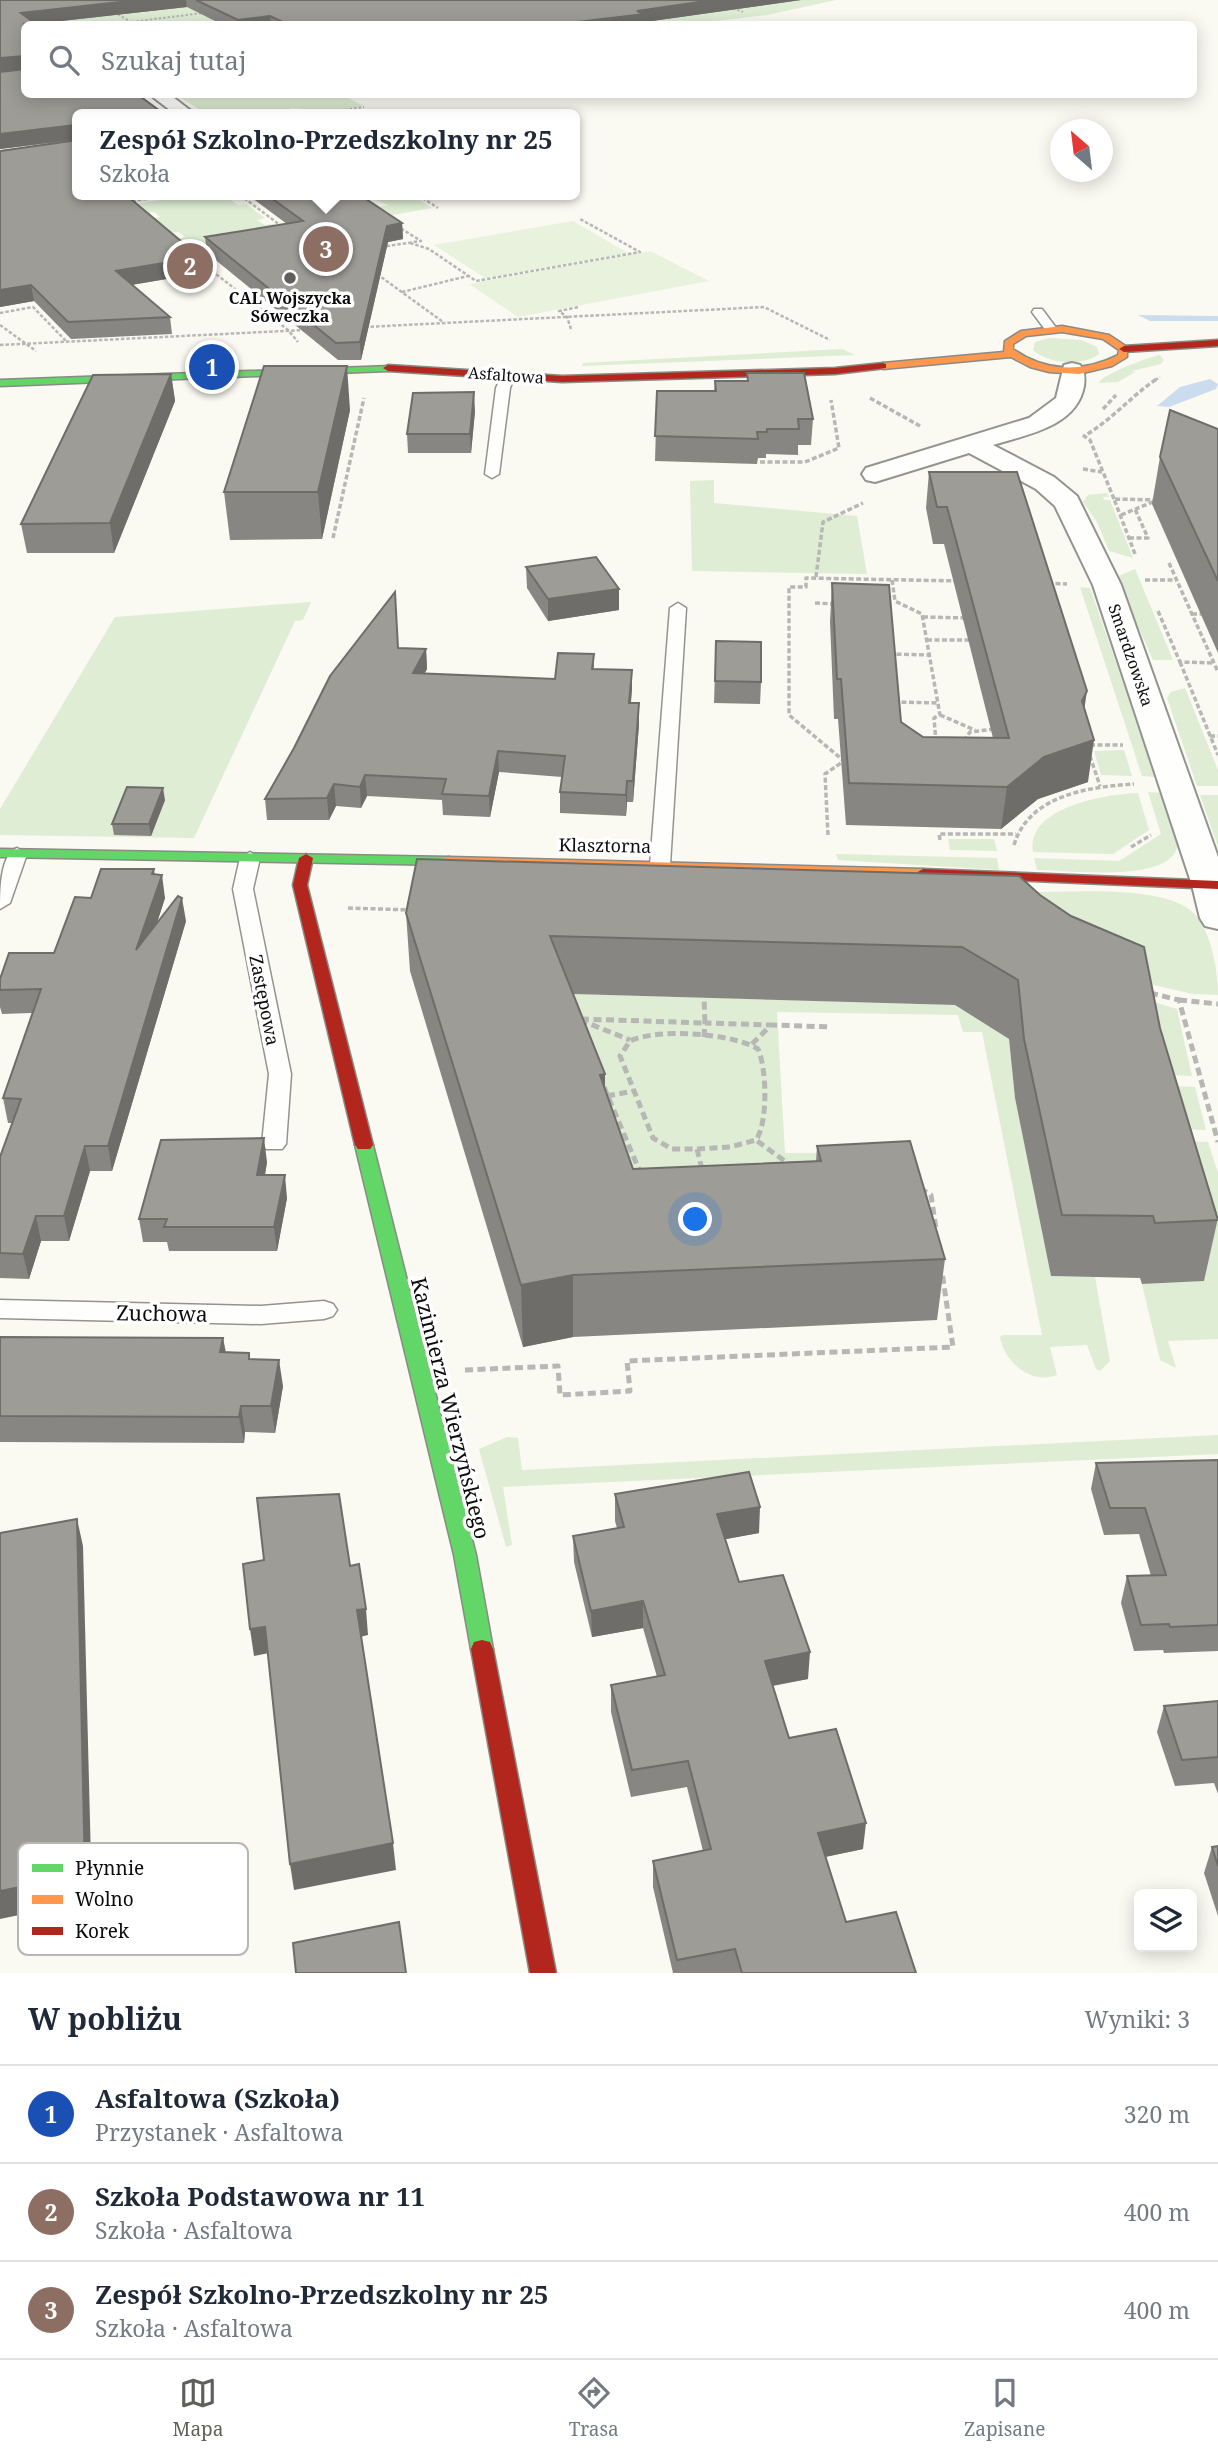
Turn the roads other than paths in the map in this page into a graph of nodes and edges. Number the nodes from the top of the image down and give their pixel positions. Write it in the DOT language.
graph roads {
  1 [pos="163,98"];
  2 [pos="179,109"];
  3 [pos="1038,312"];
  4 [pos="1051,329"];
  5 [pos="1218,343"];
  6 [pos="1124,349"];
  7 [pos="1011,354"];
  8 [pos="1072,370"];
  9 [pos="508,376"];
  10 [pos="0,383"];
  11 [pos="972,445"];
  12 [pos="492,474"];
  13 [pos="876,474"];
  14 [pos="678,608"];
  15 [pos="8,853"];
  16 [pos="250,858"];
  17 [pos="306,858"];
  18 [pos="660,865"];
  19 [pos="1215,896"];
  20 [pos="0,903"];
  21 [pos="274,1144"];
  22 [pos="0,1309"];
  23 [pos="324,1310"];
  24 [pos="543,1973"];
  1 -- 2 [label="street"];
  3 -- 4 [label="lane"];
  4 -- 6 [label="street"];
  4 -- 7 [label="street"];
  5 -- 6 [label="street"];
  6 -- 8 [label="street"];
  7 -- 8 [label="street"];
  7 -- 9 [label="street, Asfaltowa"];
  8 -- 11 [label="street"];
  9 -- 10 [label="street, Asfaltowa"];
  9 -- 12 [label="lane"];
  11 -- 13 [label="street"];
  11 -- 19 [label="street, Smardzowska"];
  14 -- 18 [label="lane"];
  15 -- 16 [label="street, Klasztorna"];
  15 -- 20 [label="lane"];
  16 -- 17 [label="street, Klasztorna"];
  16 -- 21 [label="lane, Zastępowa"];
  17 -- 18 [label="street, Klasztorna"];
  17 -- 24 [label="street, Kazimierza Wierzyńskiego"];
  18 -- 19 [label="street, Klasztorna"];
  22 -- 23 [label="lane, Zuchowa"];
}
